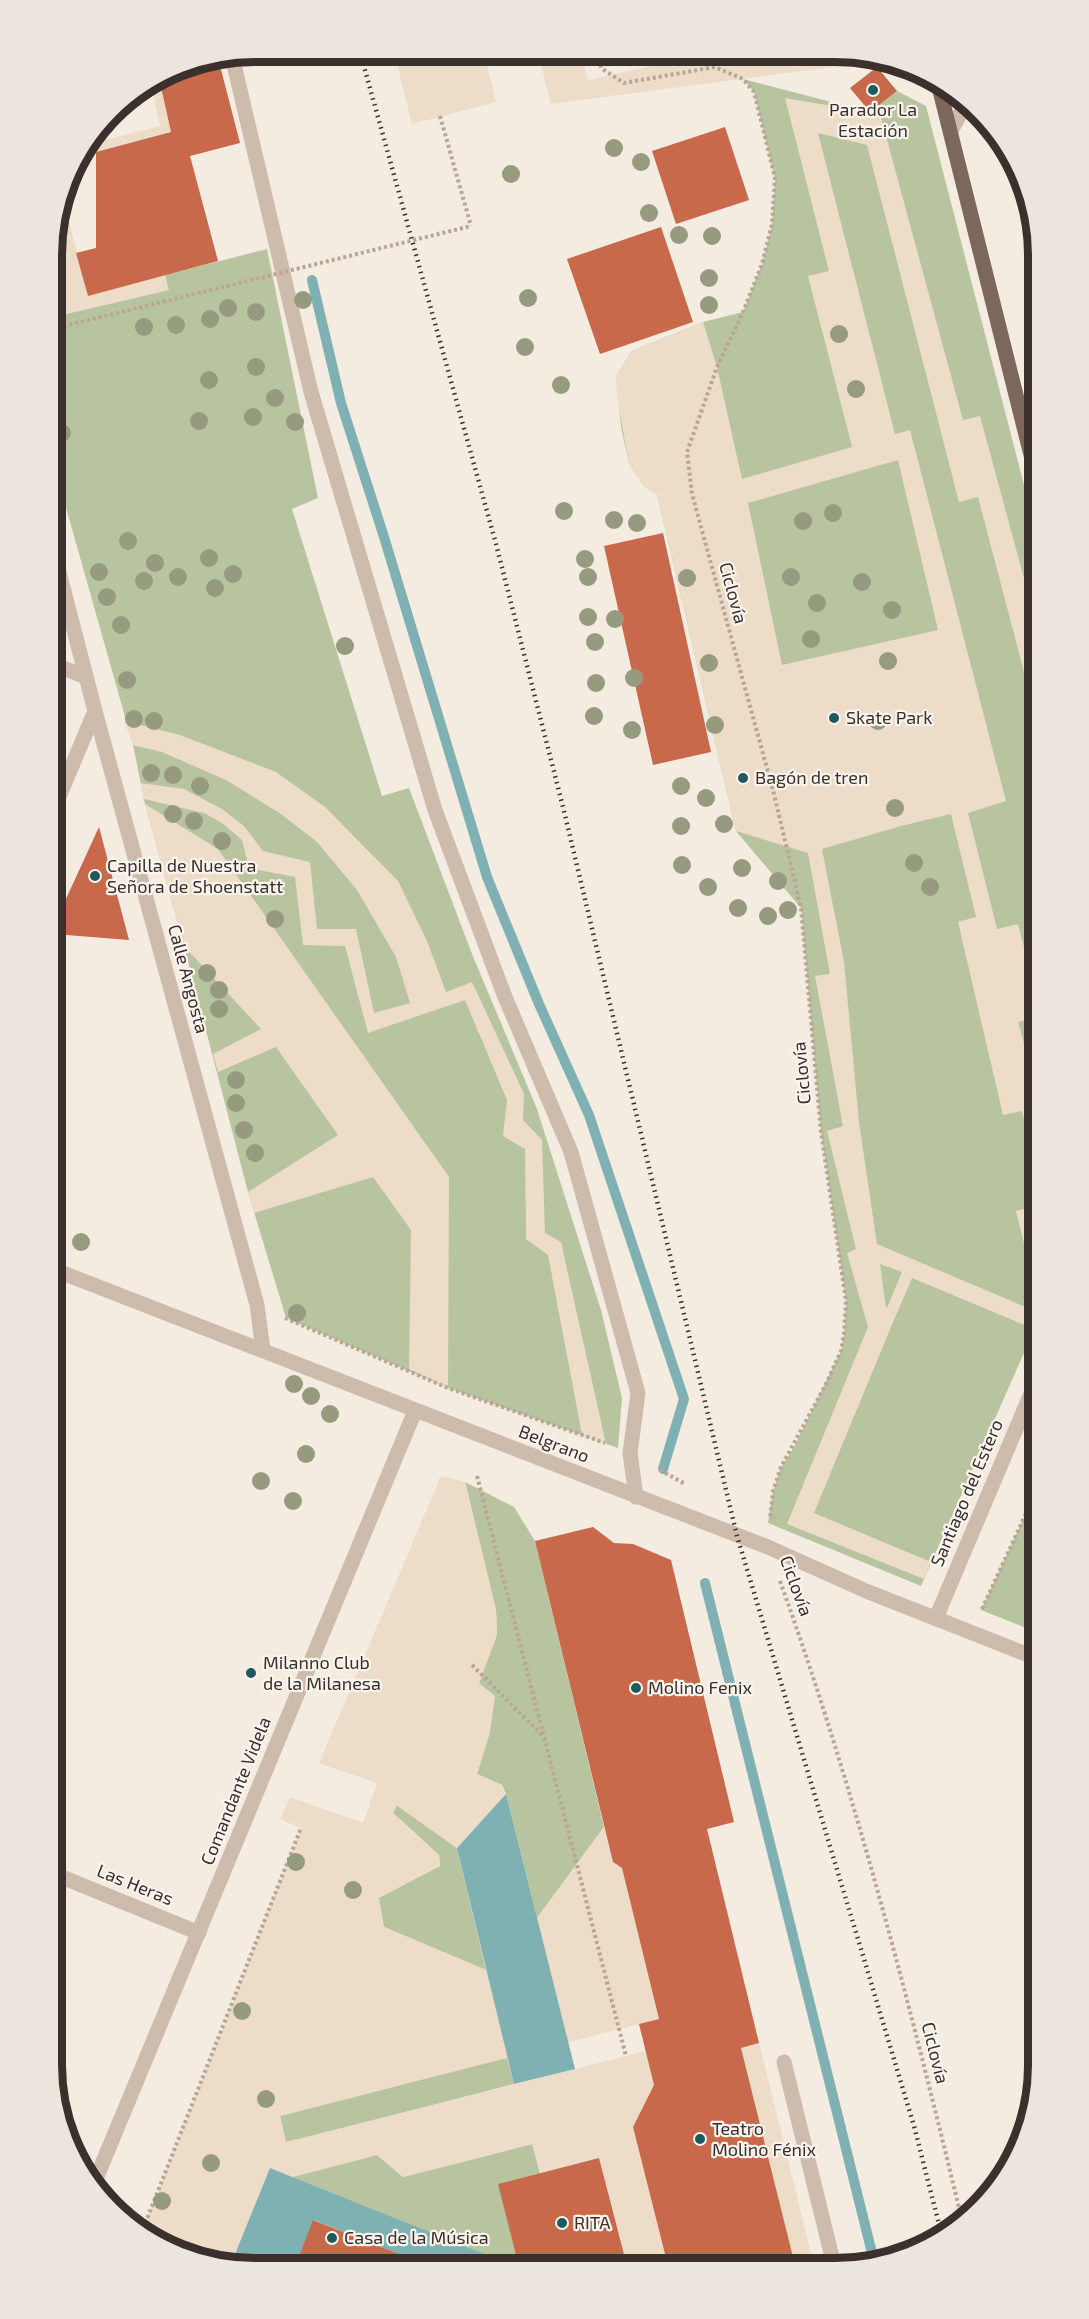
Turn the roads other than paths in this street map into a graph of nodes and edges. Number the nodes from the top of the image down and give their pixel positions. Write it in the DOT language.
graph roads {
  1 [pos="234,63"];
  2 [pos="941,93"];
  3 [pos="962,109"];
  4 [pos="951,131"];
  5 [pos="1028,442"];
  6 [pos="62,587"];
  7 [pos="62,668"];
  8 [pos="86,677"];
  9 [pos="94,711"];
  10 [pos="62,789"];
  11 [pos="62,1273"];
  12 [pos="263,1350"];
  13 [pos="1027,1402"];
  14 [pos="415,1411"];
  15 [pos="636,1497"];
  16 [pos="936,1618"];
  17 [pos="1027,1654"];
  18 [pos="62,1877"];
  19 [pos="199,1933"];
  20 [pos="784,2062"];
  21 [pos="97,2176"];
  22 [pos="831,2258"];
  1 -- 15 [label="street"];
  2 -- 4 [label="main road"];
  3 -- 4 [label="street"];
  4 -- 5 [label="main road"];
  6 -- 8 [label="street, Calle Angosta"];
  7 -- 8 [label="street"];
  8 -- 9 [label="street, Calle Angosta"];
  9 -- 10 [label="street"];
  9 -- 12 [label="street, Calle Angosta"];
  11 -- 12 [label="street, Belgrano"];
  12 -- 14 [label="street, Belgrano"];
  13 -- 16 [label="street, Santiago del Estero"];
  14 -- 15 [label="street, Belgrano"];
  14 -- 19 [label="street, Comandante Videla"];
  15 -- 16 [label="street, Belgrano"];
  16 -- 17 [label="street, Belgrano"];
  18 -- 19 [label="street, Las Heras"];
  19 -- 21 [label="street, Comandante Videla"];
  20 -- 22 [label="street"];
}
